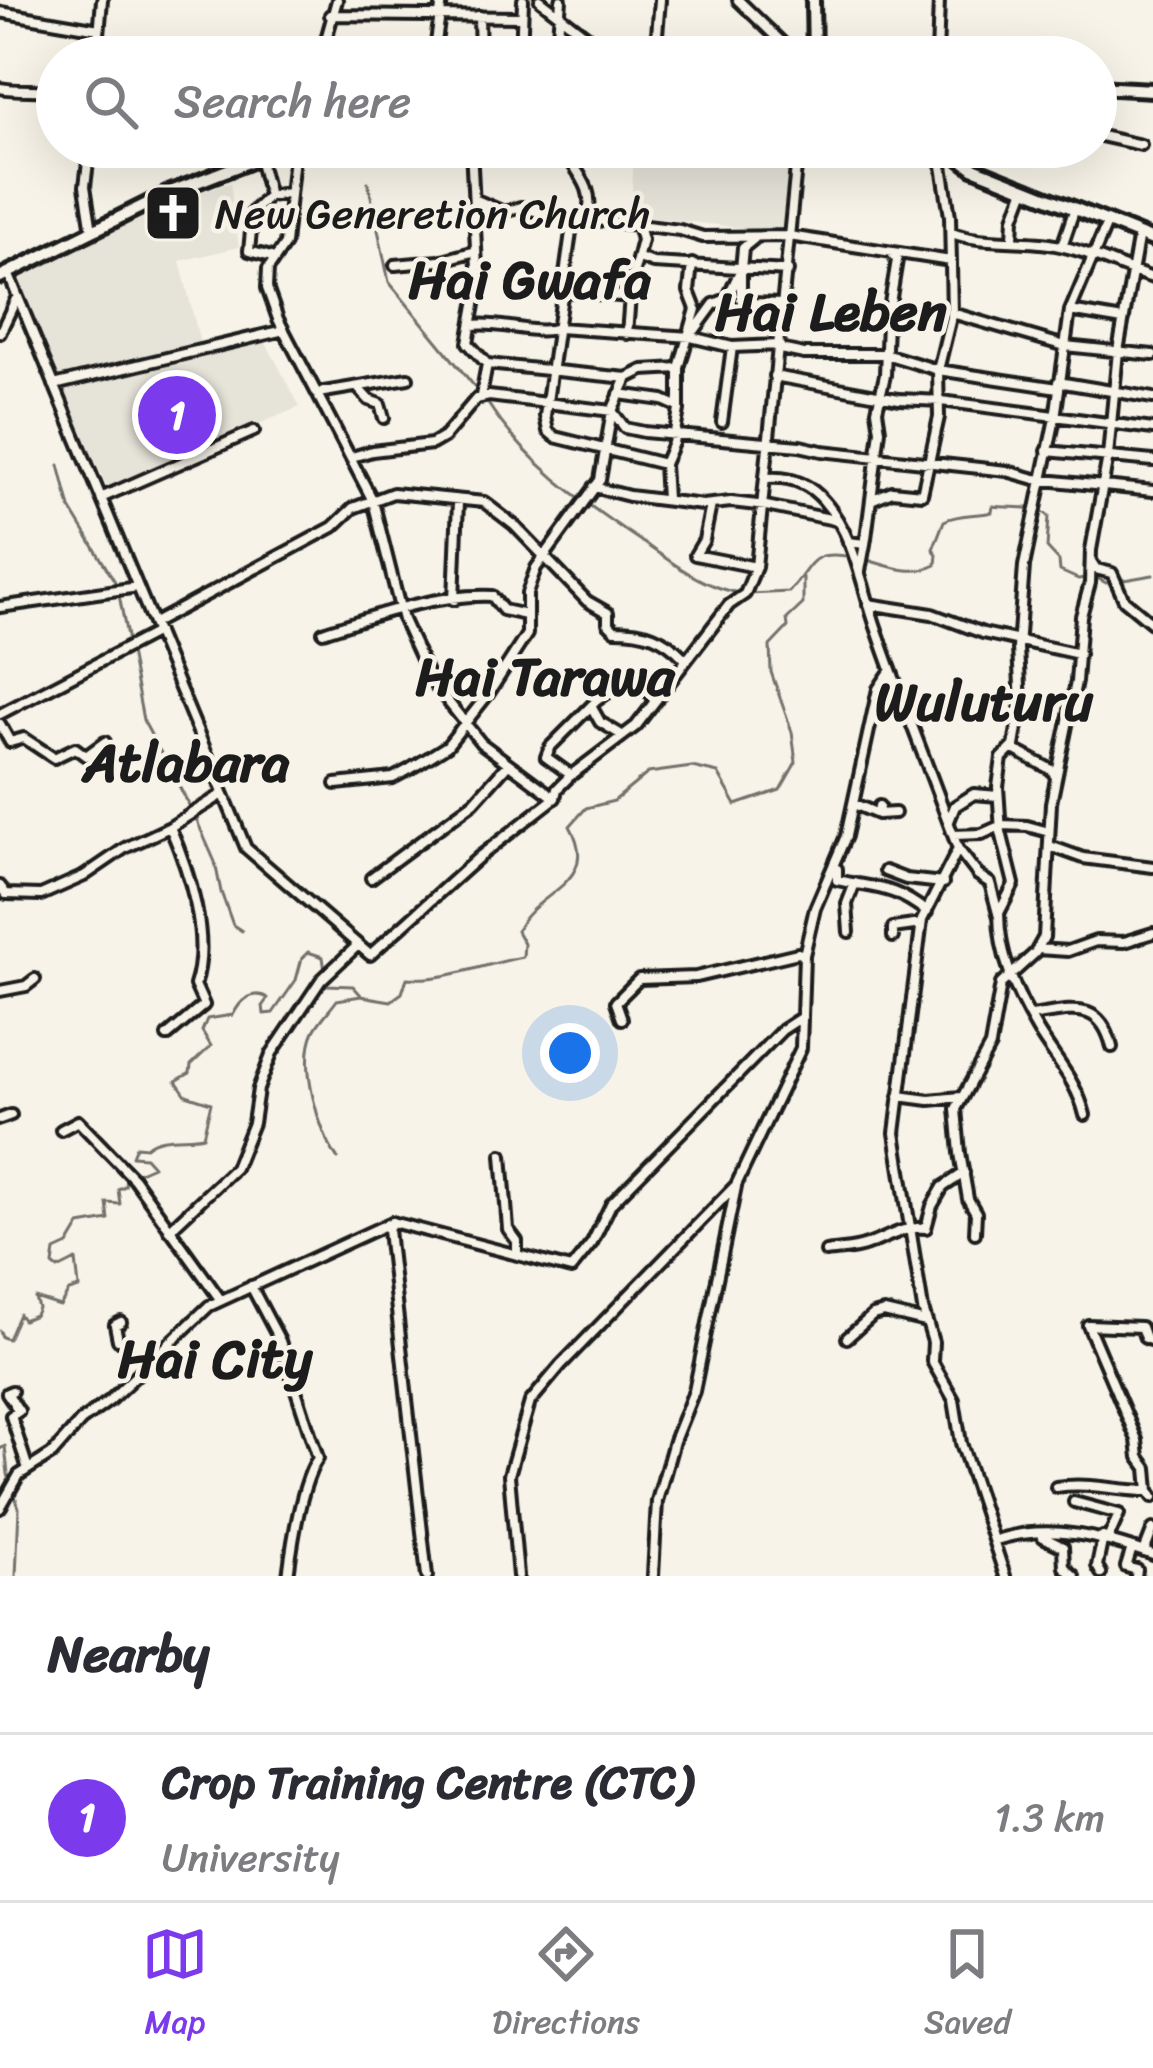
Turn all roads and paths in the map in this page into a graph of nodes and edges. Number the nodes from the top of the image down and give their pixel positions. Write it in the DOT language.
graph roads {
  1 [pos="102,0"];
  2 [pos="337,0"];
  3 [pos="442,0"];
  4 [pos="523,0"];
  5 [pos="540,0"];
  6 [pos="561,0"];
  7 [pos="660,0"];
  8 [pos="738,0"];
  9 [pos="813,0"];
  10 [pos="939,0"];
  11 [pos="0,12"];
  12 [pos="440,14"];
  13 [pos="330,15"];
  14 [pos="559,15"];
  15 [pos="479,16"];
  16 [pos="521,17"];
  17 [pos="99,29"];
  18 [pos="99,36"];
  19 [pos="326,36"];
  20 [pos="437,36"];
  21 [pos="479,36"];
  22 [pos="521,36"];
  23 [pos="557,36"];
  24 [pos="586,36"];
  25 [pos="657,36"];
  26 [pos="775,36"];
  27 [pos="812,36"];
  28 [pos="938,36"];
  29 [pos="0,88"];
  30 [pos="36,88"];
  31 [pos="1117,88"];
  32 [pos="1153,90"];
  33 [pos="1117,139"];
  34 [pos="1141,145"];
  35 [pos="88,168"];
  36 [pos="232,168"];
  37 [pos="263,168"];
  38 [pos="290,168"];
  39 [pos="472,168"];
  40 [pos="575,168"];
  41 [pos="796,168"];
  42 [pos="945,168"];
  43 [pos="975,168"];
  44 [pos="1025,189"];
  45 [pos="288,194"];
  46 [pos="268,196"];
  47 [pos="474,199"];
  48 [pos="1075,208"];
  49 [pos="586,217"];
  50 [pos="573,218"];
  51 [pos="1108,221"];
  52 [pos="638,224"];
  53 [pos="651,227"];
  54 [pos="92,231"];
  55 [pos="951,232"];
  56 [pos="642,235"];
  57 [pos="1139,235"];
  58 [pos="789,236"];
  59 [pos="754,238"];
  60 [pos="1013,238"];
  61 [pos="1153,240"];
  62 [pos="1062,246"];
  63 [pos="476,251"];
  64 [pos="890,251"];
  65 [pos="1091,255"];
  66 [pos="639,258"];
  67 [pos="275,259"];
  68 [pos="951,261"];
  69 [pos="692,264"];
  70 [pos="395,265"];
  71 [pos="741,269"];
  72 [pos="788,271"];
  73 [pos="1130,271"];
  74 [pos="2,275"];
  75 [pos="1153,278"];
  76 [pos="565,291"];
  77 [pos="630,297"];
  78 [pos="16,298"];
  79 [pos="727,299"];
  80 [pos="741,299"];
  81 [pos="784,304"];
  82 [pos="1070,311"];
  83 [pos="952,314"];
  84 [pos="1123,320"];
  85 [pos="472,325"];
  86 [pos="558,328"];
  87 [pos="284,330"];
  88 [pos="0,333"];
  89 [pos="627,334"];
  90 [pos="691,337"];
  91 [pos="732,346"];
  92 [pos="1065,346"];
  93 [pos="780,347"];
  94 [pos="1118,351"];
  95 [pos="886,354"];
  96 [pos="1153,356"];
  97 [pos="487,364"];
  98 [pos="679,368"];
  99 [pos="553,370"];
  100 [pos="938,370"];
  101 [pos="774,376"];
  102 [pos="408,378"];
  103 [pos="627,378"];
  104 [pos="1058,385"];
  105 [pos="54,386"];
  106 [pos="358,388"];
  107 [pos="1115,390"];
  108 [pos="318,393"];
  109 [pos="619,394"];
  110 [pos="882,394"];
  111 [pos="480,397"];
  112 [pos="1153,398"];
  113 [pos="941,401"];
  114 [pos="547,403"];
  115 [pos="679,407"];
  116 [pos="612,411"];
  117 [pos="384,418"];
  118 [pos="1054,418"];
  119 [pos="722,422"];
  120 [pos="1111,424"];
  121 [pos="1153,429"];
  122 [pos="254,431"];
  123 [pos="674,433"];
  124 [pos="770,446"];
  125 [pos="603,451"];
  126 [pos="1046,451"];
  127 [pos="876,456"];
  128 [pos="1108,456"];
  129 [pos="352,457"];
  130 [pos="927,461"];
  131 [pos="1153,461"];
  132 [pos="664,464"];
  133 [pos="767,478"];
  134 [pos="1043,478"];
  135 [pos="1102,485"];
  136 [pos="594,487"];
  137 [pos="1153,491"];
  138 [pos="104,497"];
  139 [pos="666,499"];
  140 [pos="871,500"];
  141 [pos="373,501"];
  142 [pos="458,502"];
  143 [pos="711,505"];
  144 [pos="764,506"];
  145 [pos="837,520"];
  146 [pos="847,542"];
  147 [pos="865,544"];
  148 [pos="545,556"];
  149 [pos="1090,561"];
  150 [pos="862,563"];
  151 [pos="756,567"];
  152 [pos="138,587"];
  153 [pos="454,600"];
  154 [pos="868,604"];
  155 [pos="145,605"];
  156 [pos="0,607"];
  157 [pos="399,608"];
  158 [pos="172,611"];
  159 [pos="526,615"];
  160 [pos="1153,624"];
  161 [pos="155,628"];
  162 [pos="323,632"];
  163 [pos="1019,640"];
  164 [pos="1079,654"];
  165 [pos="685,659"];
  166 [pos="891,670"];
  167 [pos="654,700"];
  168 [pos="591,706"];
  169 [pos="0,714"];
  170 [pos="0,724"];
  171 [pos="465,725"];
  172 [pos="622,735"];
  173 [pos="105,742"];
  174 [pos="1012,749"];
  175 [pos="508,764"];
  176 [pos="571,776"];
  177 [pos="1055,776"];
  178 [pos="336,784"];
  179 [pos="223,794"];
  180 [pos="998,796"];
  181 [pos="555,798"];
  182 [pos="854,804"];
  183 [pos="896,813"];
  184 [pos="949,822"];
  185 [pos="1002,825"];
  186 [pos="170,827"];
  187 [pos="1049,832"];
  188 [pos="953,835"];
  189 [pos="1050,846"];
  190 [pos="958,849"];
  191 [pos="1153,867"];
  192 [pos="832,869"];
  193 [pos="885,871"];
  194 [pos="370,878"];
  195 [pos="854,883"];
  196 [pos="943,883"];
  197 [pos="0,886"];
  198 [pos="927,911"];
  199 [pos="999,917"];
  200 [pos="921,924"];
  201 [pos="849,932"];
  202 [pos="1153,933"];
  203 [pos="893,937"];
  204 [pos="358,945"];
  205 [pos="1038,949"];
  206 [pos="804,955"];
  207 [pos="1011,971"];
  208 [pos="35,979"];
  209 [pos="0,991"];
  210 [pos="1030,1016"];
  211 [pos="802,1017"];
  212 [pos="622,1019"];
  213 [pos="167,1036"];
  214 [pos="1112,1047"];
  215 [pos="899,1096"];
  216 [pos="961,1096"];
  217 [pos="11,1115"];
  218 [pos="1085,1115"];
  219 [pos="0,1119"];
  220 [pos="62,1130"];
  221 [pos="502,1155"];
  222 [pos="964,1173"];
  223 [pos="736,1185"];
  224 [pos="392,1222"];
  225 [pos="912,1227"];
  226 [pos="169,1230"];
  227 [pos="975,1233"];
  228 [pos="826,1252"];
  229 [pos="518,1255"];
  230 [pos="250,1286"];
  231 [pos="220,1299"];
  232 [pos="121,1322"];
  233 [pos="926,1322"];
  234 [pos="848,1338"];
  235 [pos="118,1340"];
  236 [pos="1153,1341"];
  237 [pos="12,1391"];
  238 [pos="28,1469"];
  239 [pos="1056,1487"];
  240 [pos="1151,1494"];
  241 [pos="1073,1502"];
  242 [pos="0,1508"];
  243 [pos="1153,1529"];
  244 [pos="1036,1534"];
  245 [pos="1105,1538"];
  246 [pos="996,1540"];
  247 [pos="1132,1548"];
  248 [pos="1149,1553"];
  249 [pos="1101,1574"];
  250 [pos="288,1576"];
  251 [pos="427,1576"];
  252 [pos="518,1576"];
  253 [pos="653,1576"];
  254 [pos="1005,1576"];
  255 [pos="1074,1576"];
  256 [pos="1136,1576"];
  1 -- 17 [label="street"];
  2 -- 13 [label="street"];
  3 -- 12 [label="street"];
  4 -- 16 [label="street"];
  5 -- 14 [label="street"];
  6 -- 14 [label="street"];
  7 -- 25 [label="street"];
  8 -- 26 [label="street"];
  9 -- 27 [label="main road"];
  10 -- 28 [label="street"];
  11 -- 17 [label="street"];
  12 -- 13 [label="street"];
  12 -- 15 [label="street"];
  12 -- 20 [label="street"];
  13 -- 19 [label="street"];
  14 -- 23 [label="street"];
  14 -- 24 [label="street"];
  15 -- 16 [label="street"];
  15 -- 21 [label="street"];
  16 -- 22 [label="street"];
  17 -- 18 [label="street"];
  29 -- 30 [label="street"];
  31 -- 32 [label="main road"];
  33 -- 34 [label="street"];
  35 -- 54 [label="street"];
  36 -- 54 [label="main road"];
  37 -- 46 [label="street"];
  38 -- 45 [label="street"];
  39 -- 47 [label="street"];
  40 -- 49 [label="street"];
  41 -- 58 [label="street"];
  42 -- 55 [label="street"];
  43 -- 44 [label="main road"];
  44 -- 48 [label="main road"];
  44 -- 60 [label="street"];
  45 -- 46 [label="street"];
  45 -- 67 [label="street"];
  46 -- 67 [label="street"];
  47 -- 50 [label="street"];
  47 -- 63 [label="street"];
  48 -- 51 [label="main road"];
  48 -- 62 [label="street"];
  49 -- 50 [label="street"];
  49 -- 52 [label="street"];
  50 -- 76 [label="street"];
  51 -- 57 [label="main road"];
  51 -- 65 [label="street"];
  52 -- 53 [label="street"];
  52 -- 56 [label="street"];
  53 -- 56 [label="street"];
  53 -- 59 [label="street"];
  54 -- 74 [label="main road"];
  55 -- 60 [label="street"];
  55 -- 68 [label="street"];
  56 -- 66 [label="street"];
  57 -- 61 [label="main road"];
  57 -- 73 [label="street"];
  58 -- 59 [label="street"];
  58 -- 64 [label="street"];
  58 -- 72 [label="street"];
  59 -- 71 [label="street"];
  60 -- 62 [label="street"];
  62 -- 65 [label="street"];
  63 -- 70 [label="street"];
  63 -- 85 [label="street"];
  64 -- 68 [label="street"];
  64 -- 95 [label="street"];
  65 -- 73 [label="street"];
  65 -- 82 [label="street"];
  66 -- 69 [label="street"];
  66 -- 77 [label="street"];
  67 -- 87 [label="street"];
  68 -- 83 [label="street"];
  69 -- 71 [label="street"];
  69 -- 90 [label="street"];
  71 -- 72 [label="street"];
  71 -- 79 [label="street"];
  71 -- 80 [label="street"];
  72 -- 81 [label="street"];
  73 -- 75 [label="street"];
  73 -- 84 [label="street"];
  74 -- 78 [label="street"];
  76 -- 77 [label="street"];
  76 -- 86 [label="street"];
  77 -- 89 [label="street"];
  78 -- 88 [label="street"];
  78 -- 105 [label="street"];
  79 -- 80 [label="street"];
  79 -- 90 [label="street"];
  80 -- 81 [label="street"];
  81 -- 93 [label="street"];
  82 -- 84 [label="street"];
  82 -- 92 [label="street"];
  83 -- 92 [label="street"];
  83 -- 100 [label="street"];
  84 -- 94 [label="street"];
  85 -- 86 [label="street"];
  85 -- 97 [label="street"];
  86 -- 89 [label="street"];
  86 -- 99 [label="street"];
  87 -- 105 [label="street"];
  87 -- 108 [label="street"];
  89 -- 90 [label="street"];
  90 -- 91 [label="street"];
  90 -- 98 [label="street"];
  91 -- 93 [label="street"];
  91 -- 119 [label="street"];
  92 -- 94 [label="street"];
  92 -- 104 [label="street"];
  93 -- 95 [label="street"];
  93 -- 101 [label="street"];
  94 -- 96 [label="street"];
  94 -- 107 [label="street"];
  95 -- 100 [label="street"];
  95 -- 110 [label="street"];
  97 -- 99 [label="street"];
  97 -- 111 [label="street"];
  98 -- 103 [label="street"];
  98 -- 115 [label="street"];
  99 -- 103 [label="street"];
  99 -- 114 [label="street"];
  100 -- 104 [label="street"];
  100 -- 113 [label="street"];
  101 -- 110 [label="street"];
  101 -- 124 [label="street"];
  102 -- 106 [label="street"];
  103 -- 109 [label="street"];
  104 -- 107 [label="street"];
  104 -- 118 [label="street"];
  105 -- 138 [label="street"];
  106 -- 108 [label="street"];
  106 -- 117 [label="street"];
  107 -- 112 [label="street"];
  107 -- 120 [label="street"];
  108 -- 129 [label="street"];
  109 -- 115 [label="street"];
  109 -- 116 [label="street"];
  110 -- 113 [label="street"];
  110 -- 127 [label="street"];
  111 -- 114 [label="street"];
  111 -- 129 [label="street"];
  113 -- 118 [label="street"];
  113 -- 130 [label="street"];
  114 -- 116 [label="street"];
  114 -- 125 [label="street"];
  115 -- 123 [label="street"];
  116 -- 123 [label="street"];
  116 -- 125 [label="street"];
  118 -- 120 [label="street"];
  118 -- 126 [label="street"];
  120 -- 121 [label="street"];
  120 -- 128 [label="street"];
  122 -- 138 [label="street"];
  123 -- 124 [label="street"];
  123 -- 132 [label="street"];
  124 -- 127 [label="street"];
  124 -- 133 [label="street"];
  125 -- 132 [label="street"];
  125 -- 136 [label="street"];
  126 -- 128 [label="street"];
  126 -- 134 [label="street"];
  127 -- 130 [label="street"];
  127 -- 140 [label="street"];
  128 -- 131 [label="street"];
  128 -- 135 [label="street"];
  129 -- 141 [label="street"];
  130 -- 134 [label="street"];
  130 -- 140 [label="street"];
  132 -- 139 [label="street"];
  133 -- 144 [label="street"];
  133 -- 145 [label="street"];
  134 -- 135 [label="street"];
  134 -- 163 [label="street"];
  135 -- 137 [label="street"];
  135 -- 149 [label="street"];
  136 -- 139 [label="street"];
  136 -- 148 [label="street"];
  138 -- 152 [label="street"];
  139 -- 143 [label="street"];
  140 -- 147 [label="street"];
  141 -- 142 [label="street"];
  141 -- 157 [label="street"];
  141 -- 158 [label="street"];
  142 -- 148 [label="street"];
  142 -- 153 [label="street"];
  143 -- 144 [label="street"];
  143 -- 151 [label="street"];
  144 -- 145 [label="street"];
  144 -- 151 [label="street"];
  145 -- 146 [label="street"];
  146 -- 147 [label="street"];
  146 -- 150 [label="street"];
  147 -- 150 [label="street"];
  148 -- 159 [label="street"];
  148 -- 165 [label="street"];
  149 -- 160 [label="street"];
  149 -- 164 [label="street"];
  150 -- 154 [label="street"];
  151 -- 165 [label="street"];
  152 -- 155 [label="street"];
  152 -- 156 [label="street"];
  153 -- 157 [label="street"];
  153 -- 159 [label="street"];
  154 -- 163 [label="street"];
  154 -- 166 [label="street"];
  155 -- 158 [label="street"];
  155 -- 161 [label="street"];
  157 -- 162 [label="street"];
  157 -- 171 [label="street"];
  158 -- 161 [label="street"];
  159 -- 171 [label="street"];
  161 -- 169 [label="street"];
  161 -- 179 [label="street"];
  163 -- 164 [label="street"];
  163 -- 174 [label="street"];
  164 -- 177 [label="street"];
  165 -- 167 [label="street"];
  166 -- 182 [label="street"];
  166 -- 184 [label="street"];
  167 -- 168 [label="street"];
  167 -- 172 [label="street"];
  168 -- 172 [label="street"];
  168 -- 176 [label="street"];
  170 -- 173 [label="street"];
  171 -- 175 [label="street"];
  171 -- 178 [label="street"];
  172 -- 176 [label="street"];
  174 -- 177 [label="street"];
  174 -- 180 [label="street"];
  175 -- 181 [label="street"];
  175 -- 194 [label="street"];
  176 -- 181 [label="street"];
  177 -- 187 [label="street"];
  179 -- 186 [label="street"];
  179 -- 204 [label="street"];
  180 -- 184 [label="street"];
  180 -- 185 [label="street"];
  181 -- 204 [label="street"];
  182 -- 183 [label="street"];
  182 -- 192 [label="street"];
  184 -- 188 [label="street"];
  185 -- 187 [label="street"];
  185 -- 188 [label="street"];
  185 -- 199 [label="street"];
  186 -- 197 [label="street"];
  186 -- 213 [label="street"];
  187 -- 189 [label="street"];
  188 -- 190 [label="street"];
  189 -- 191 [label="street"];
  189 -- 205 [label="street"];
  190 -- 196 [label="street"];
  190 -- 199 [label="street"];
  192 -- 195 [label="street"];
  192 -- 206 [label="street"];
  193 -- 196 [label="street"];
  195 -- 198 [label="street"];
  195 -- 201 [label="street"];
  196 -- 198 [label="street"];
  198 -- 200 [label="street"];
  199 -- 207 [label="street"];
  200 -- 203 [label="street"];
  200 -- 215 [label="street"];
  202 -- 205 [label="street"];
  204 -- 226 [label="street"];
  205 -- 207 [label="street"];
  206 -- 211 [label="street"];
  206 -- 212 [label="street"];
  207 -- 210 [label="street"];
  207 -- 216 [label="street"];
  208 -- 209 [label="street"];
  210 -- 214 [label="street"];
  210 -- 218 [label="street"];
  211 -- 223 [label="street"];
  211 -- 229 [label="street"];
  215 -- 216 [label="street"];
  215 -- 225 [label="street"];
  216 -- 222 [label="street"];
  217 -- 219 [label="street"];
  220 -- 226 [label="street"];
  221 -- 229 [label="street"];
  222 -- 225 [label="street"];
  222 -- 227 [label="street"];
  223 -- 252 [label="street"];
  223 -- 253 [label="street"];
  224 -- 229 [label="street"];
  224 -- 230 [label="street"];
  224 -- 251 [label="street"];
  225 -- 228 [label="street"];
  225 -- 233 [label="street"];
  226 -- 231 [label="street"];
  230 -- 231 [label="street"];
  230 -- 250 [label="street"];
  231 -- 238 [label="street"];
  232 -- 235 [label="street"];
  233 -- 234 [label="street"];
  233 -- 246 [label="street"];
  236 -- 240 [label="street"];
  237 -- 238 [label="street"];
  238 -- 242 [label="street"];
  239 -- 240 [label="street"];
  241 -- 245 [label="street"];
  243 -- 248 [label="street"];
  244 -- 245 [label="street"];
  244 -- 246 [label="street"];
  244 -- 255 [label="street"];
  245 -- 247 [label="street"];
  245 -- 249 [label="street"];
  246 -- 254 [label="street"];
  247 -- 248 [label="street"];
  247 -- 256 [label="street"];
}
